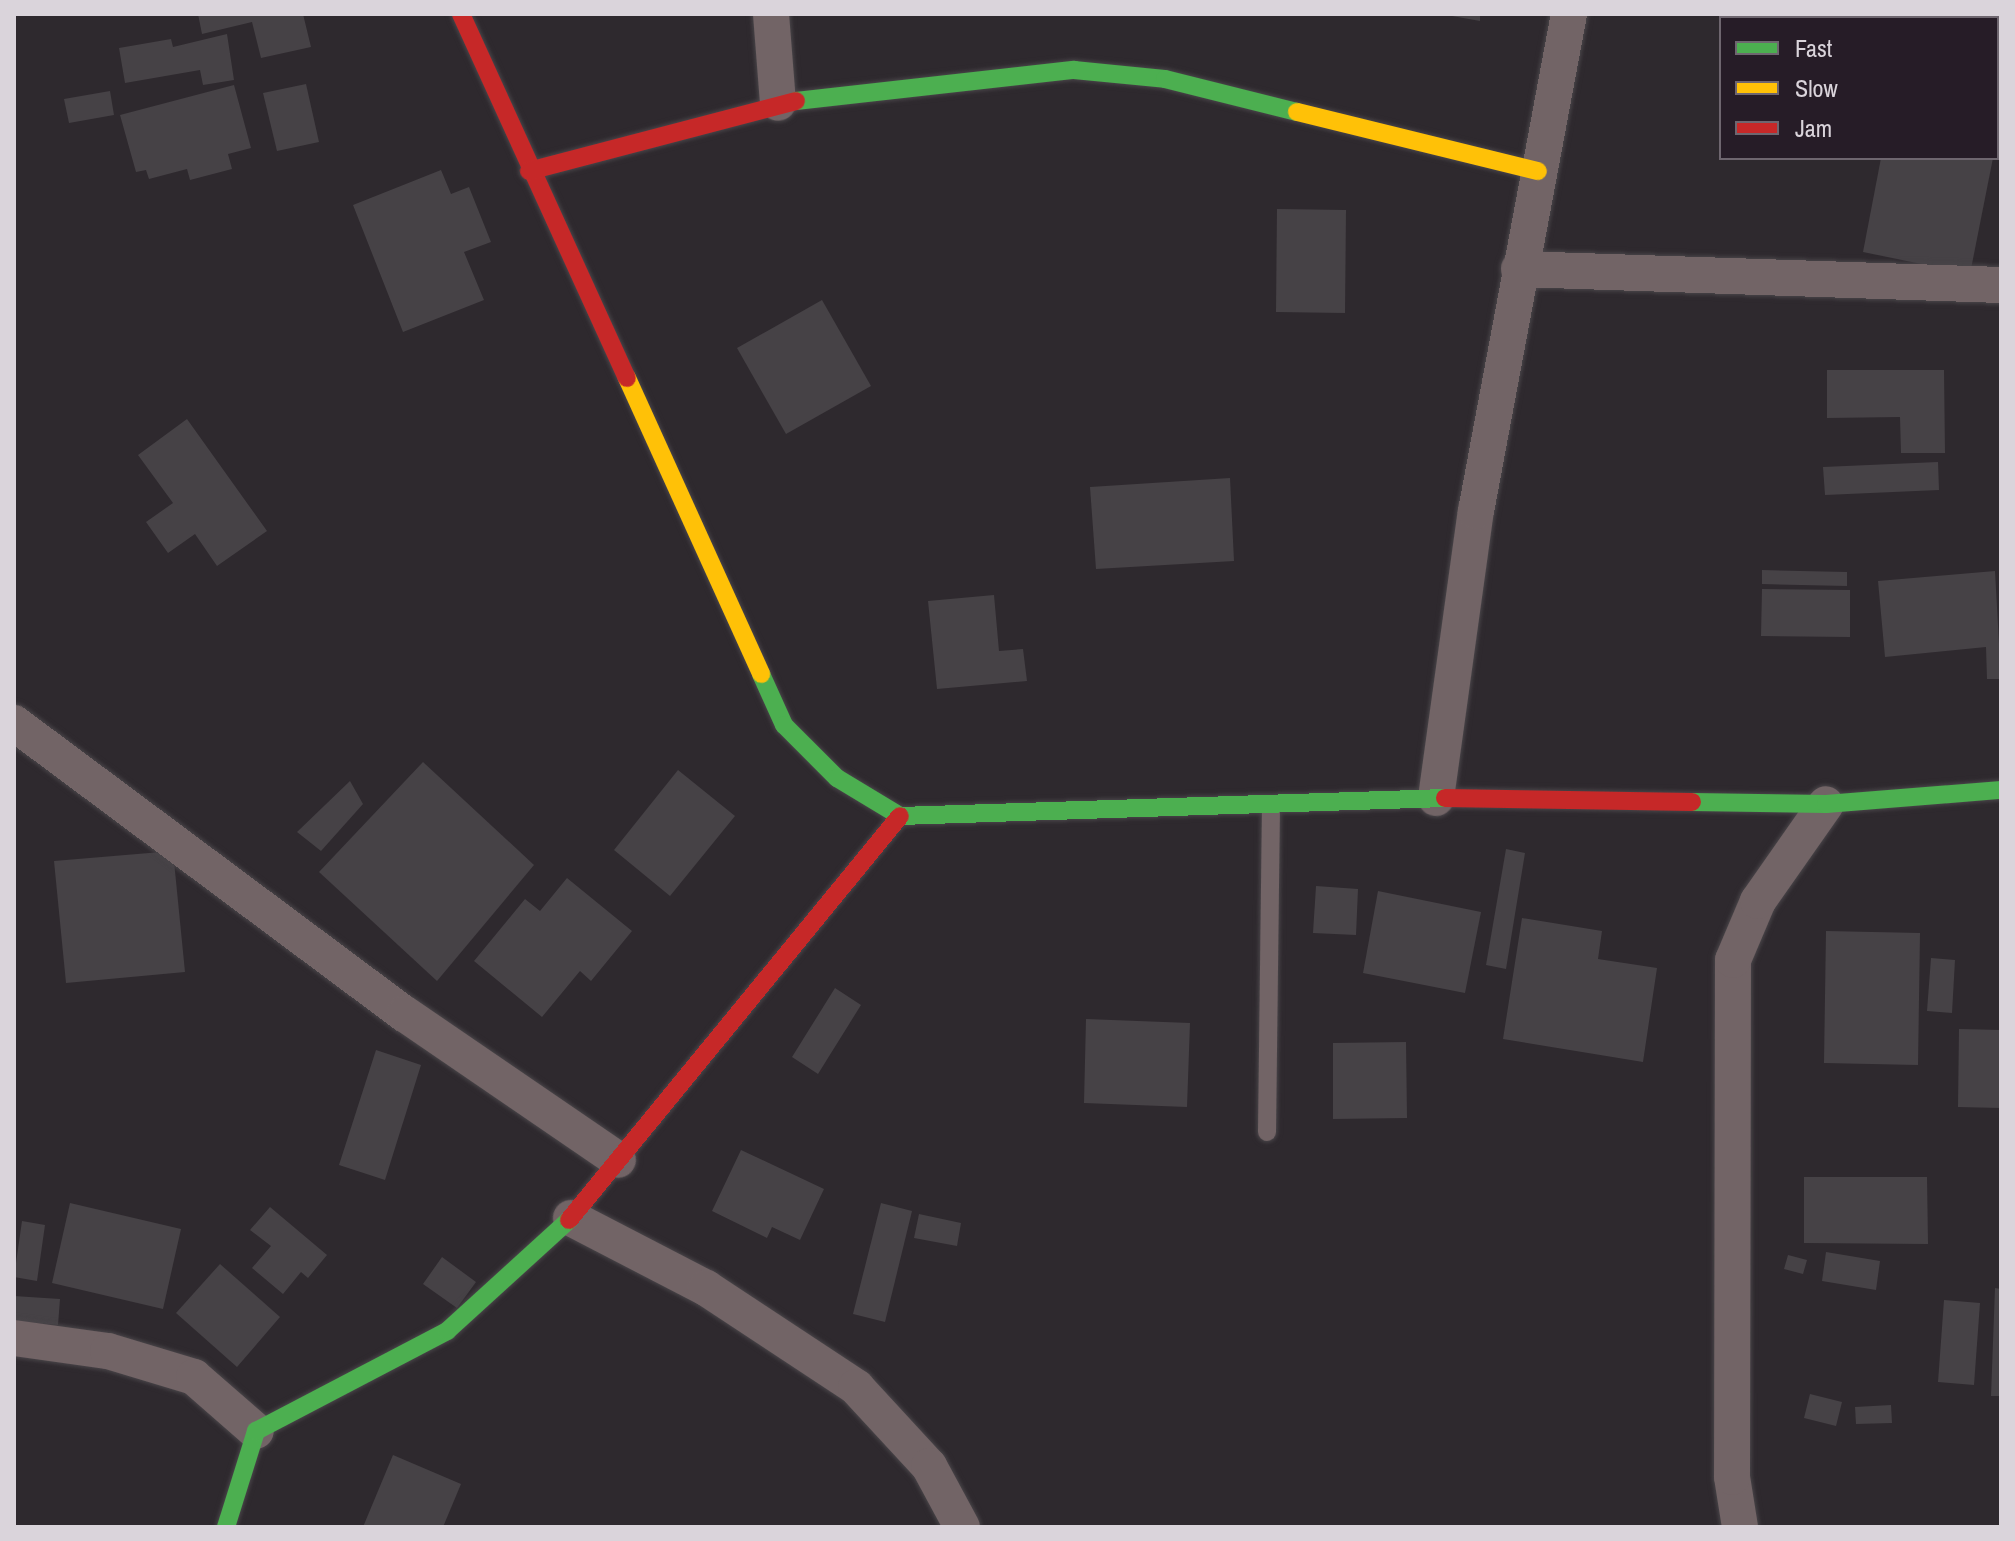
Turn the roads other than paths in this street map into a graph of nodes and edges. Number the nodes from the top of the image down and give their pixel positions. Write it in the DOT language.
graph roads {
  1 [pos="461,14"];
  2 [pos="771,14"];
  3 [pos="1569,14"];
  4 [pos="778,103"];
  5 [pos="529,171"];
  6 [pos="1538,171"];
  7 [pos="1519,269"];
  8 [pos="2001,285"];
  9 [pos="14,723"];
  10 [pos="2001,790"];
  11 [pos="1436,798"];
  12 [pos="1271,804"];
  13 [pos="1826,804"];
  14 [pos="900,816"];
  15 [pos="1267,1132"];
  16 [pos="618,1160"];
  17 [pos="571,1218"];
  18 [pos="14,1338"];
  19 [pos="256,1431"];
  20 [pos="226,1527"];
  21 [pos="962,1527"];
  22 [pos="1740,1527"];
  1 -- 5 [label="street"];
  2 -- 4 [label="street"];
  3 -- 6 [label="street"];
  4 -- 5 [label="street"];
  4 -- 6 [label="street"];
  5 -- 14 [label="street"];
  6 -- 7 [label="street"];
  7 -- 8 [label="street"];
  7 -- 11 [label="street"];
  9 -- 16 [label="street"];
  10 -- 13 [label="street"];
  11 -- 12 [label="street"];
  11 -- 13 [label="street"];
  12 -- 14 [label="street"];
  12 -- 15 [label="lane"];
  13 -- 22 [label="street"];
  14 -- 16 [label="street"];
  16 -- 17 [label="street"];
  17 -- 19 [label="street"];
  17 -- 21 [label="street"];
  18 -- 19 [label="street"];
  19 -- 20 [label="street"];
}
